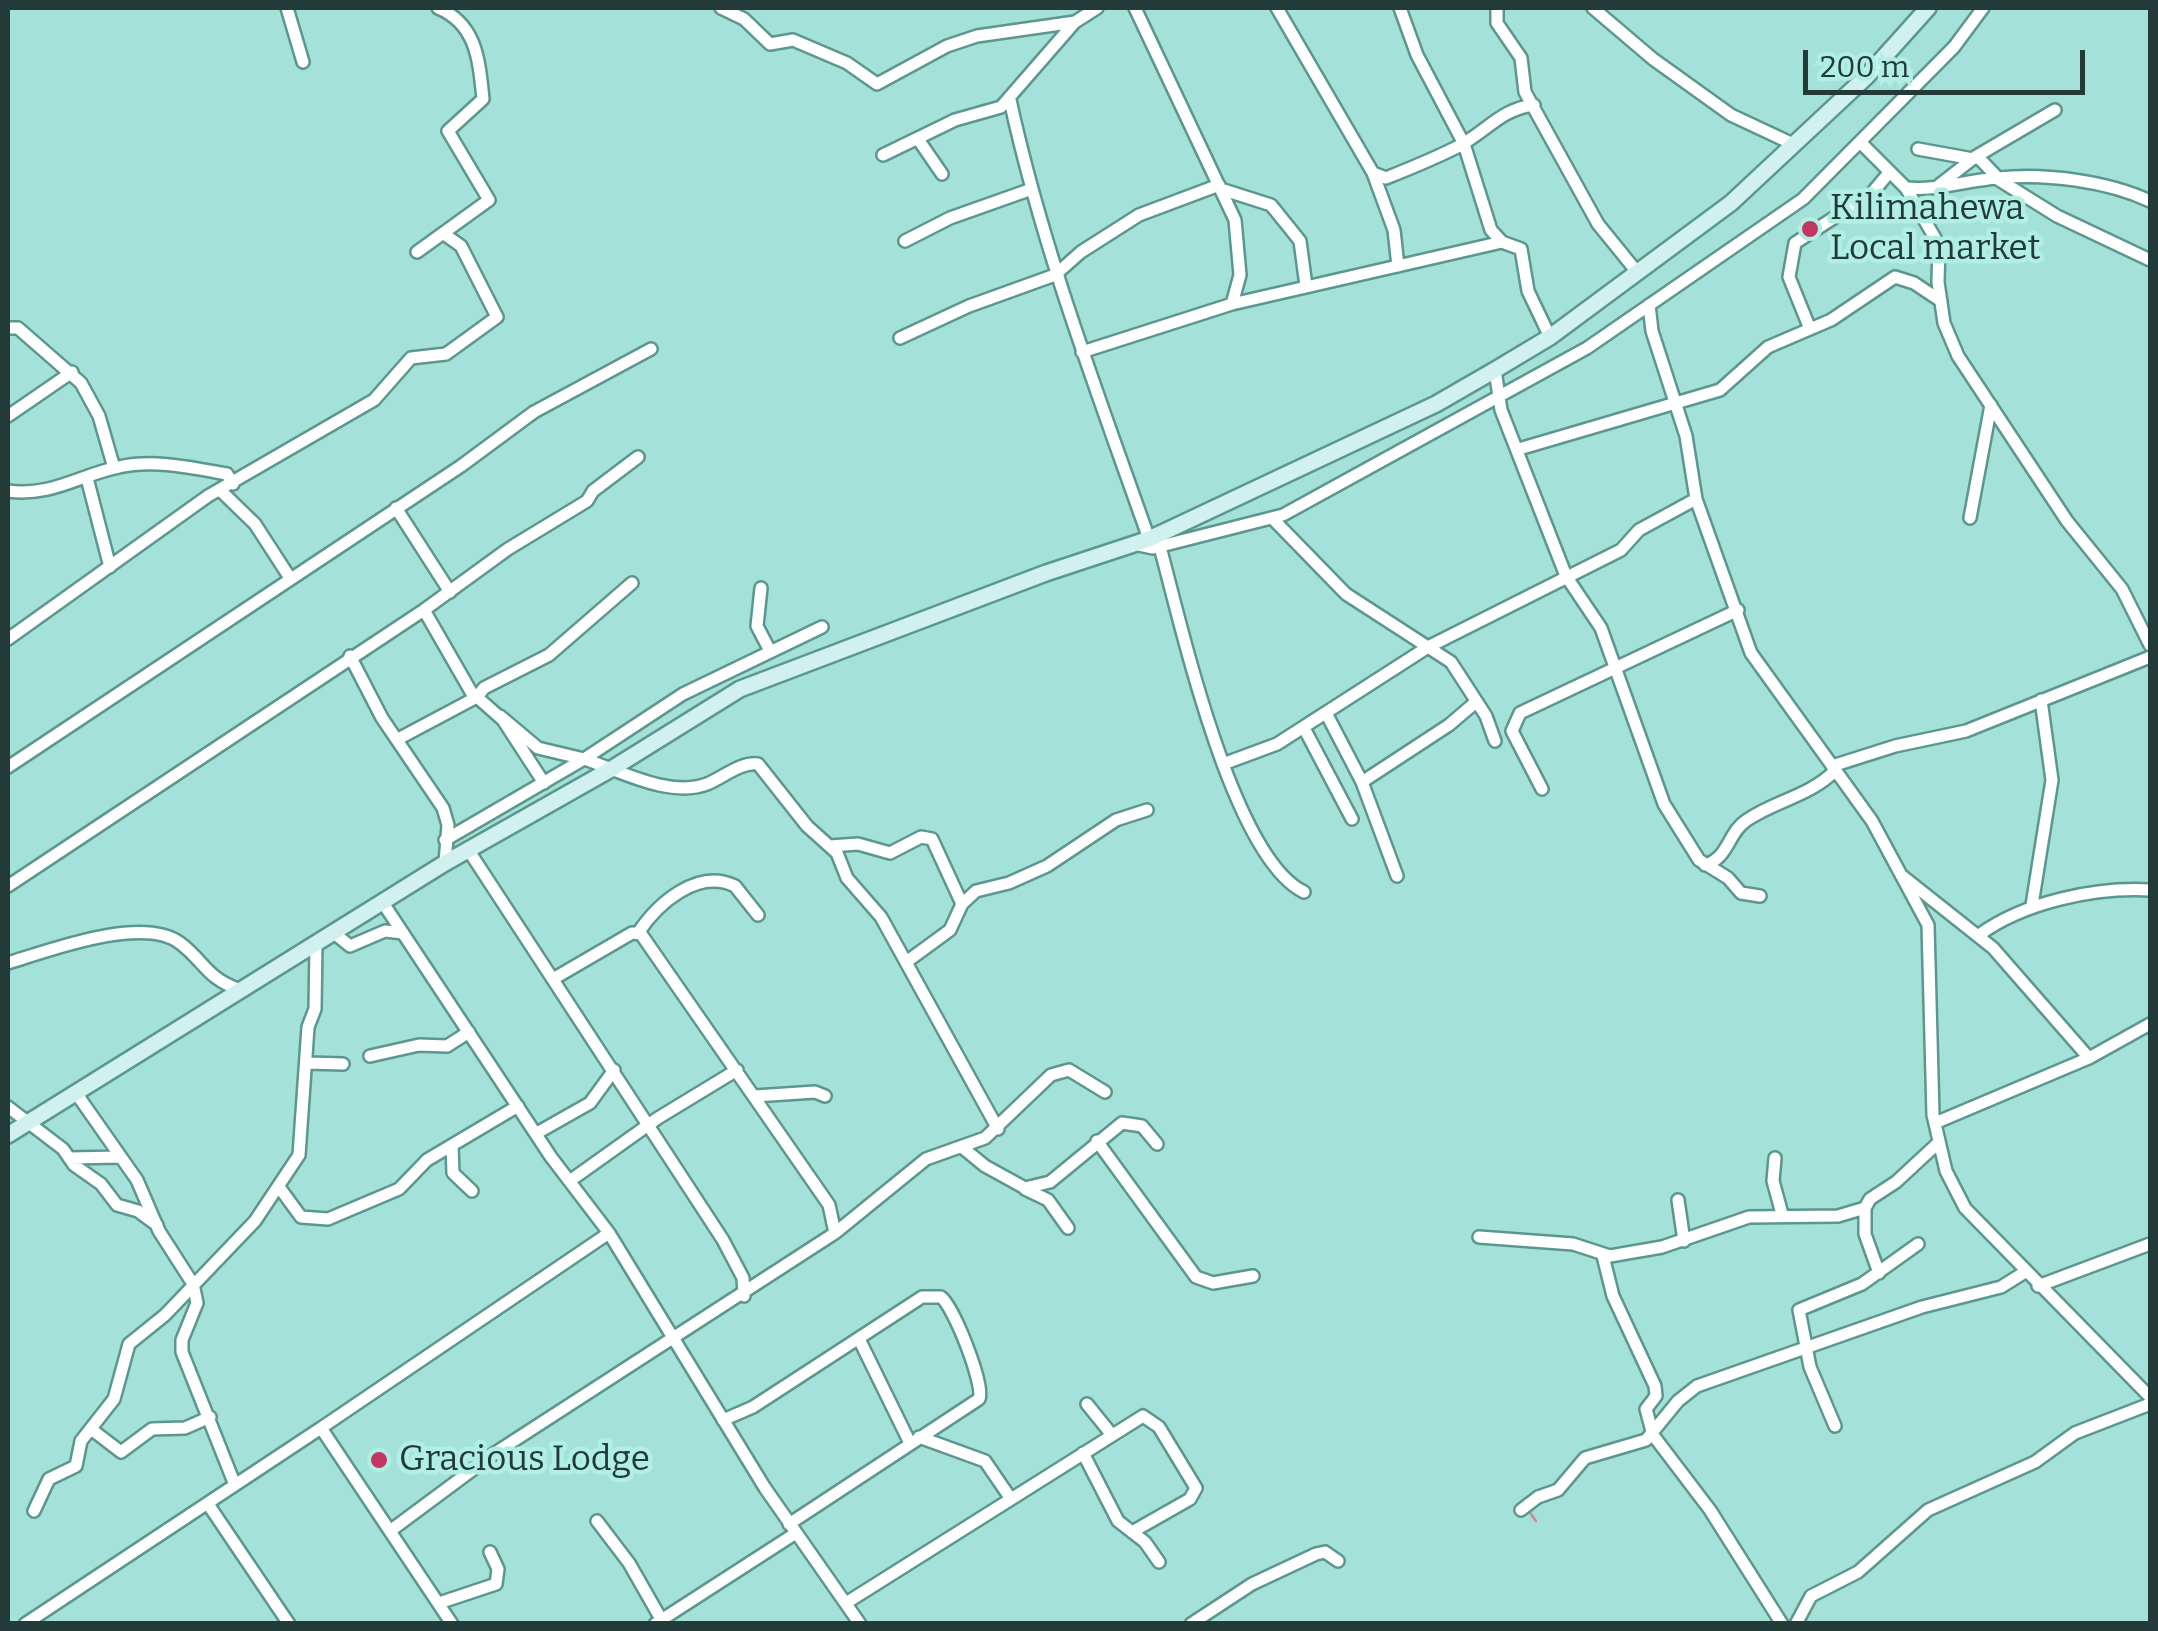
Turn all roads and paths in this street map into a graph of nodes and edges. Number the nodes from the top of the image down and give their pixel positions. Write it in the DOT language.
graph roads {
  1 [pos="286,8"];
  2 [pos="438,8"];
  3 [pos="721,8"];
  4 [pos="1097,8"];
  5 [pos="1135,8"];
  6 [pos="1277,8"];
  7 [pos="1400,8"];
  8 [pos="1497,8"];
  9 [pos="1593,8"];
  10 [pos="1928,8"];
  11 [pos="1983,8"];
  12 [pos="1074,22"];
  13 [pos="303,62"];
  14 [pos="1010,100"];
  15 [pos="1534,105"];
  16 [pos="2054,110"];
  17 [pos="918,139"];
  18 [pos="1860,142"];
  19 [pos="1464,144"];
  20 [pos="1795,145"];
  21 [pos="1918,149"];
  22 [pos="883,156"];
  23 [pos="1975,158"];
  24 [pos="1373,173"];
  25 [pos="942,174"];
  26 [pos="1888,174"];
  27 [pos="1997,178"];
  28 [pos="1938,186"];
  29 [pos="1220,187"];
  30 [pos="1906,188"];
  31 [pos="1030,190"];
  32 [pos="2150,201"];
  33 [pos="444,234"];
  34 [pos="906,241"];
  35 [pos="1502,242"];
  36 [pos="417,252"];
  37 [pos="2149,257"];
  38 [pos="1398,266"];
  39 [pos="1638,272"];
  40 [pos="1055,276"];
  41 [pos="1306,286"];
  42 [pos="1941,301"];
  43 [pos="1232,304"];
  44 [pos="1649,304"];
  45 [pos="8,328"];
  46 [pos="1810,330"];
  47 [pos="1550,337"];
  48 [pos="900,338"];
  49 [pos="652,349"];
  50 [pos="1082,352"];
  51 [pos="1495,370"];
  52 [pos="72,372"];
  53 [pos="1498,395"];
  54 [pos="1674,401"];
  55 [pos="1991,405"];
  56 [pos="8,416"];
  57 [pos="1518,449"];
  58 [pos="638,458"];
  59 [pos="114,468"];
  60 [pos="87,478"];
  61 [pos="233,484"];
  62 [pos="220,490"];
  63 [pos="8,491"];
  64 [pos="1696,498"];
  65 [pos="396,508"];
  66 [pos="1272,518"];
  67 [pos="1970,518"];
  68 [pos="1148,544"];
  69 [pos="110,567"];
  70 [pos="1566,576"];
  71 [pos="290,578"];
  72 [pos="632,583"];
  73 [pos="761,588"];
  74 [pos="450,592"];
  75 [pos="424,610"];
  76 [pos="1738,610"];
  77 [pos="822,626"];
  78 [pos="8,640"];
  79 [pos="2150,644"];
  80 [pos="1428,647"];
  81 [pos="769,649"];
  82 [pos="350,656"];
  83 [pos="2150,657"];
  84 [pos="1612,670"];
  85 [pos="476,697"];
  86 [pos="2041,700"];
  87 [pos="1476,702"];
  88 [pos="1326,713"];
  89 [pos="500,716"];
  90 [pos="1304,728"];
  91 [pos="398,740"];
  92 [pos="1495,741"];
  93 [pos="584,759"];
  94 [pos="1224,764"];
  95 [pos="8,767"];
  96 [pos="613,768"];
  97 [pos="1834,768"];
  98 [pos="544,782"];
  99 [pos="1362,782"];
  100 [pos="1542,789"];
  101 [pos="1147,810"];
  102 [pos="1352,819"];
  103 [pos="445,840"];
  104 [pos="830,846"];
  105 [pos="469,851"];
  106 [pos="446,863"];
  107 [pos="1705,865"];
  108 [pos="1902,875"];
  109 [pos="1397,876"];
  110 [pos="8,886"];
  111 [pos="2150,890"];
  112 [pos="1304,892"];
  113 [pos="1760,896"];
  114 [pos="383,903"];
  115 [pos="962,904"];
  116 [pos="2032,905"];
  117 [pos="758,916"];
  118 [pos="334,933"];
  119 [pos="403,933"];
  120 [pos="638,933"];
  121 [pos="1979,934"];
  122 [pos="316,944"];
  123 [pos="909,960"];
  124 [pos="8,963"];
  125 [pos="554,979"];
  126 [pos="240,990"];
  127 [pos="2150,1024"];
  128 [pos="468,1032"];
  129 [pos="370,1056"];
  130 [pos="2089,1058"];
  131 [pos="308,1063"];
  132 [pos="342,1064"];
  133 [pos="614,1070"];
  134 [pos="737,1070"];
  135 [pos="76,1092"];
  136 [pos="1105,1092"];
  137 [pos="755,1096"];
  138 [pos="826,1096"];
  139 [pos="518,1106"];
  140 [pos="8,1107"];
  141 [pos="26,1124"];
  142 [pos="1935,1124"];
  143 [pos="650,1127"];
  144 [pos="998,1129"];
  145 [pos="537,1134"];
  146 [pos="8,1135"];
  147 [pos="1097,1141"];
  148 [pos="1157,1144"];
  149 [pos="1937,1144"];
  150 [pos="452,1146"];
  151 [pos="963,1148"];
  152 [pos="120,1157"];
  153 [pos="69,1158"];
  154 [pos="1775,1158"];
  155 [pos="571,1180"];
  156 [pos="279,1187"];
  157 [pos="1025,1188"];
  158 [pos="472,1191"];
  159 [pos="1678,1200"];
  160 [pos="1866,1208"];
  161 [pos="1782,1214"];
  162 [pos="157,1225"];
  163 [pos="1068,1228"];
  164 [pos="835,1233"];
  165 [pos="609,1234"];
  166 [pos="1479,1237"];
  167 [pos="1684,1241"];
  168 [pos="1918,1244"];
  169 [pos="2150,1244"];
  170 [pos="1603,1256"];
  171 [pos="2025,1272"];
  172 [pos="1878,1274"];
  173 [pos="1253,1276"];
  174 [pos="193,1284"];
  175 [pos="2038,1286"];
  176 [pos="744,1296"];
  177 [pos="672,1336"];
  178 [pos="859,1339"];
  179 [pos="1806,1348"];
  180 [pos="2150,1400"];
  181 [pos="1087,1404"];
  182 [pos="210,1417"];
  183 [pos="724,1420"];
  184 [pos="1835,1426"];
  185 [pos="321,1428"];
  186 [pos="91,1429"];
  187 [pos="1112,1435"];
  188 [pos="1653,1435"];
  189 [pos="914,1439"];
  190 [pos="1083,1453"];
  191 [pos="234,1485"];
  192 [pos="1011,1499"];
  193 [pos="208,1504"];
  194 [pos="1526,1507"];
  195 [pos="34,1511"];
  196 [pos="597,1521"];
  197 [pos="792,1528"];
  198 [pos="390,1531"];
  199 [pos="1132,1532"];
  200 [pos="490,1552"];
  201 [pos="1338,1561"];
  202 [pos="1159,1562"];
  203 [pos="438,1603"];
  204 [pos="846,1604"];
  205 [pos="658,1621"];
  206 [pos="25,1624"];
  207 [pos="289,1624"];
  208 [pos="452,1624"];
  209 [pos="860,1624"];
  210 [pos="1192,1624"];
  211 [pos="1782,1624"];
  212 [pos="1796,1624"];
  1 -- 13 [label="street"];
  2 -- 33 [label="street"];
  3 -- 12 [label="street"];
  4 -- 12 [label="street"];
  5 -- 29 [label="street"];
  6 -- 24 [label="street"];
  7 -- 19 [label="street"];
  8 -- 15 [label="street"];
  9 -- 20 [label="street"];
  10 -- 20 [label="main road"];
  11 -- 18 [label="street"];
  12 -- 14 [label="street"];
  14 -- 17 [label="street"];
  14 -- 31 [label="street"];
  15 -- 19 [label="street"];
  15 -- 39 [label="street"];
  16 -- 23 [label="street"];
  17 -- 22 [label="street"];
  17 -- 25 [label="street"];
  18 -- 26 [label="street"];
  18 -- 44 [label="street"];
  19 -- 24 [label="street"];
  19 -- 35 [label="street"];
  20 -- 39 [label="main road"];
  21 -- 23 [label="street"];
  23 -- 27 [label="street"];
  23 -- 28 [label="street"];
  24 -- 38 [label="street"];
  26 -- 30 [label="street"];
  26 -- 46 [label="street"];
  27 -- 28 [label="street"];
  27 -- 32 [label="street"];
  27 -- 37 [label="street"];
  28 -- 30 [label="street"];
  29 -- 40 [label="street"];
  29 -- 41 [label="street"];
  29 -- 43 [label="street"];
  30 -- 42 [label="street"];
  31 -- 34 [label="street"];
  31 -- 40 [label="street"];
  33 -- 36 [label="street"];
  33 -- 61 [label="street"];
  35 -- 38 [label="street"];
  35 -- 47 [label="street"];
  38 -- 41 [label="street"];
  39 -- 47 [label="main road"];
  40 -- 48 [label="street"];
  40 -- 50 [label="street"];
  41 -- 43 [label="street"];
  42 -- 46 [label="street"];
  42 -- 55 [label="street"];
  43 -- 50 [label="street"];
  44 -- 53 [label="street"];
  44 -- 54 [label="street"];
  45 -- 52 [label="street"];
  46 -- 54 [label="street"];
  47 -- 51 [label="main road"];
  49 -- 65 [label="street"];
  50 -- 68 [label="street"];
  51 -- 53 [label="street"];
  51 -- 68 [label="main road"];
  52 -- 56 [label="street"];
  52 -- 59 [label="street"];
  53 -- 57 [label="street"];
  53 -- 66 [label="street"];
  54 -- 57 [label="street"];
  54 -- 64 [label="street"];
  55 -- 67 [label="street"];
  55 -- 79 [label="street"];
  57 -- 70 [label="street"];
  58 -- 74 [label="street"];
  59 -- 60 [label="street"];
  59 -- 61 [label="street"];
  60 -- 63 [label="street"];
  60 -- 69 [label="street"];
  61 -- 62 [label="street"];
  62 -- 69 [label="street"];
  62 -- 71 [label="street"];
  64 -- 70 [label="street"];
  64 -- 76 [label="street"];
  65 -- 71 [label="street"];
  65 -- 74 [label="street"];
  66 -- 68 [label="street"];
  66 -- 80 [label="street"];
  68 -- 94 [label="street"];
  68 -- 96 [label="main road"];
  69 -- 78 [label="street"];
  70 -- 80 [label="street"];
  70 -- 84 [label="street"];
  71 -- 95 [label="street"];
  72 -- 85 [label="street"];
  73 -- 81 [label="street"];
  74 -- 75 [label="street"];
  75 -- 82 [label="street"];
  75 -- 85 [label="street"];
  76 -- 84 [label="street"];
  76 -- 97 [label="street"];
  77 -- 81 [label="street"];
  80 -- 87 [label="street"];
  80 -- 88 [label="street"];
  81 -- 93 [label="street"];
  82 -- 91 [label="street"];
  82 -- 110 [label="street"];
  83 -- 86 [label="street"];
  84 -- 100 [label="street"];
  84 -- 107 [label="street"];
  85 -- 89 [label="street"];
  85 -- 91 [label="street"];
  86 -- 97 [label="street"];
  86 -- 116 [label="street"];
  87 -- 92 [label="street"];
  87 -- 99 [label="street"];
  88 -- 90 [label="street"];
  88 -- 99 [label="street"];
  89 -- 93 [label="street"];
  89 -- 98 [label="street"];
  90 -- 94 [label="street"];
  90 -- 102 [label="street"];
  91 -- 103 [label="street"];
  93 -- 96 [label="street"];
  93 -- 98 [label="street"];
  94 -- 112 [label="street"];
  96 -- 104 [label="street"];
  96 -- 105 [label="main road"];
  97 -- 107 [label="street"];
  97 -- 108 [label="street"];
  98 -- 103 [label="street"];
  99 -- 109 [label="street"];
  101 -- 115 [label="street"];
  103 -- 106 [label="street"];
  104 -- 115 [label="street"];
  104 -- 123 [label="street"];
  105 -- 106 [label="main road"];
  105 -- 125 [label="street"];
  106 -- 114 [label="main road"];
  107 -- 113 [label="street"];
  108 -- 121 [label="street"];
  108 -- 142 [label="street"];
  111 -- 116 [label="street"];
  114 -- 118 [label="main road"];
  114 -- 119 [label="street"];
  115 -- 123 [label="street"];
  116 -- 121 [label="street"];
  117 -- 120 [label="street"];
  118 -- 119 [label="street"];
  118 -- 122 [label="main road"];
  119 -- 128 [label="street"];
  120 -- 125 [label="street"];
  120 -- 134 [label="street"];
  121 -- 130 [label="street"];
  122 -- 126 [label="main road"];
  122 -- 131 [label="street"];
  123 -- 144 [label="street"];
  124 -- 126 [label="street"];
  125 -- 133 [label="street"];
  126 -- 135 [label="main road"];
  127 -- 130 [label="street"];
  128 -- 129 [label="street"];
  128 -- 139 [label="street"];
  130 -- 142 [label="street"];
  131 -- 132 [label="street"];
  131 -- 156 [label="street"];
  133 -- 143 [label="street"];
  133 -- 145 [label="street"];
  134 -- 137 [label="street"];
  134 -- 143 [label="street"];
  135 -- 141 [label="main road"];
  135 -- 152 [label="street"];
  136 -- 144 [label="street"];
  137 -- 138 [label="street"];
  137 -- 164 [label="street"];
  139 -- 145 [label="street"];
  139 -- 150 [label="street"];
  140 -- 141 [label="street"];
  141 -- 146 [label="main road"];
  141 -- 153 [label="street"];
  142 -- 149 [label="street"];
  143 -- 155 [label="street"];
  143 -- 176 [label="street"];
  144 -- 151 [label="street"];
  145 -- 155 [label="street"];
  147 -- 148 [label="street"];
  147 -- 157 [label="street"];
  147 -- 173 [label="street"];
  149 -- 160 [label="street"];
  149 -- 171 [label="street"];
  150 -- 156 [label="street"];
  150 -- 158 [label="street"];
  151 -- 157 [label="street"];
  151 -- 164 [label="street"];
  152 -- 153 [label="street"];
  152 -- 162 [label="street"];
  153 -- 162 [label="street"];
  154 -- 161 [label="street"];
  155 -- 165 [label="street"];
  156 -- 174 [label="street"];
  157 -- 163 [label="street"];
  159 -- 167 [label="street"];
  160 -- 161 [label="street"];
  160 -- 172 [label="street"];
  161 -- 167 [label="street"];
  162 -- 174 [label="street"];
  164 -- 176 [label="street"];
  165 -- 177 [label="street"];
  165 -- 185 [label="street"];
  166 -- 170 [label="street"];
  167 -- 170 [label="street"];
  168 -- 172 [label="street"];
  169 -- 175 [label="street"];
  170 -- 188 [label="street"];
  171 -- 175 [label="street"];
  171 -- 179 [label="street"];
  172 -- 179 [label="street"];
  174 -- 182 [label="street"];
  174 -- 186 [label="street"];
  175 -- 180 [label="street"];
  176 -- 177 [label="street"];
  177 -- 183 [label="street"];
  177 -- 198 [label="street"];
  178 -- 183 [label="street"];
  178 -- 189 [label="street"];
  178 -- 189 [label="street"];
  179 -- 184 [label="street"];
  179 -- 188 [label="street"];
  180 -- 212 [label="street"];
  181 -- 187 [label="street"];
  182 -- 186 [label="street"];
  182 -- 191 [label="street"];
  183 -- 197 [label="street"];
  185 -- 191 [label="street"];
  185 -- 198 [label="street"];
  186 -- 195 [label="street"];
  187 -- 190 [label="street"];
  187 -- 199 [label="street"];
  188 -- 194 [label="street"];
  188 -- 211 [label="street"];
  189 -- 192 [label="street"];
  189 -- 197 [label="street"];
  190 -- 192 [label="street"];
  190 -- 199 [label="street"];
  191 -- 193 [label="street"];
  192 -- 204 [label="street"];
  193 -- 206 [label="street"];
  193 -- 207 [label="street"];
  196 -- 205 [label="street"];
  197 -- 204 [label="street"];
  197 -- 205 [label="street"];
  198 -- 203 [label="street"];
  199 -- 202 [label="street"];
  200 -- 203 [label="street"];
  201 -- 210 [label="street"];
  203 -- 208 [label="street"];
  204 -- 209 [label="street"];
}
